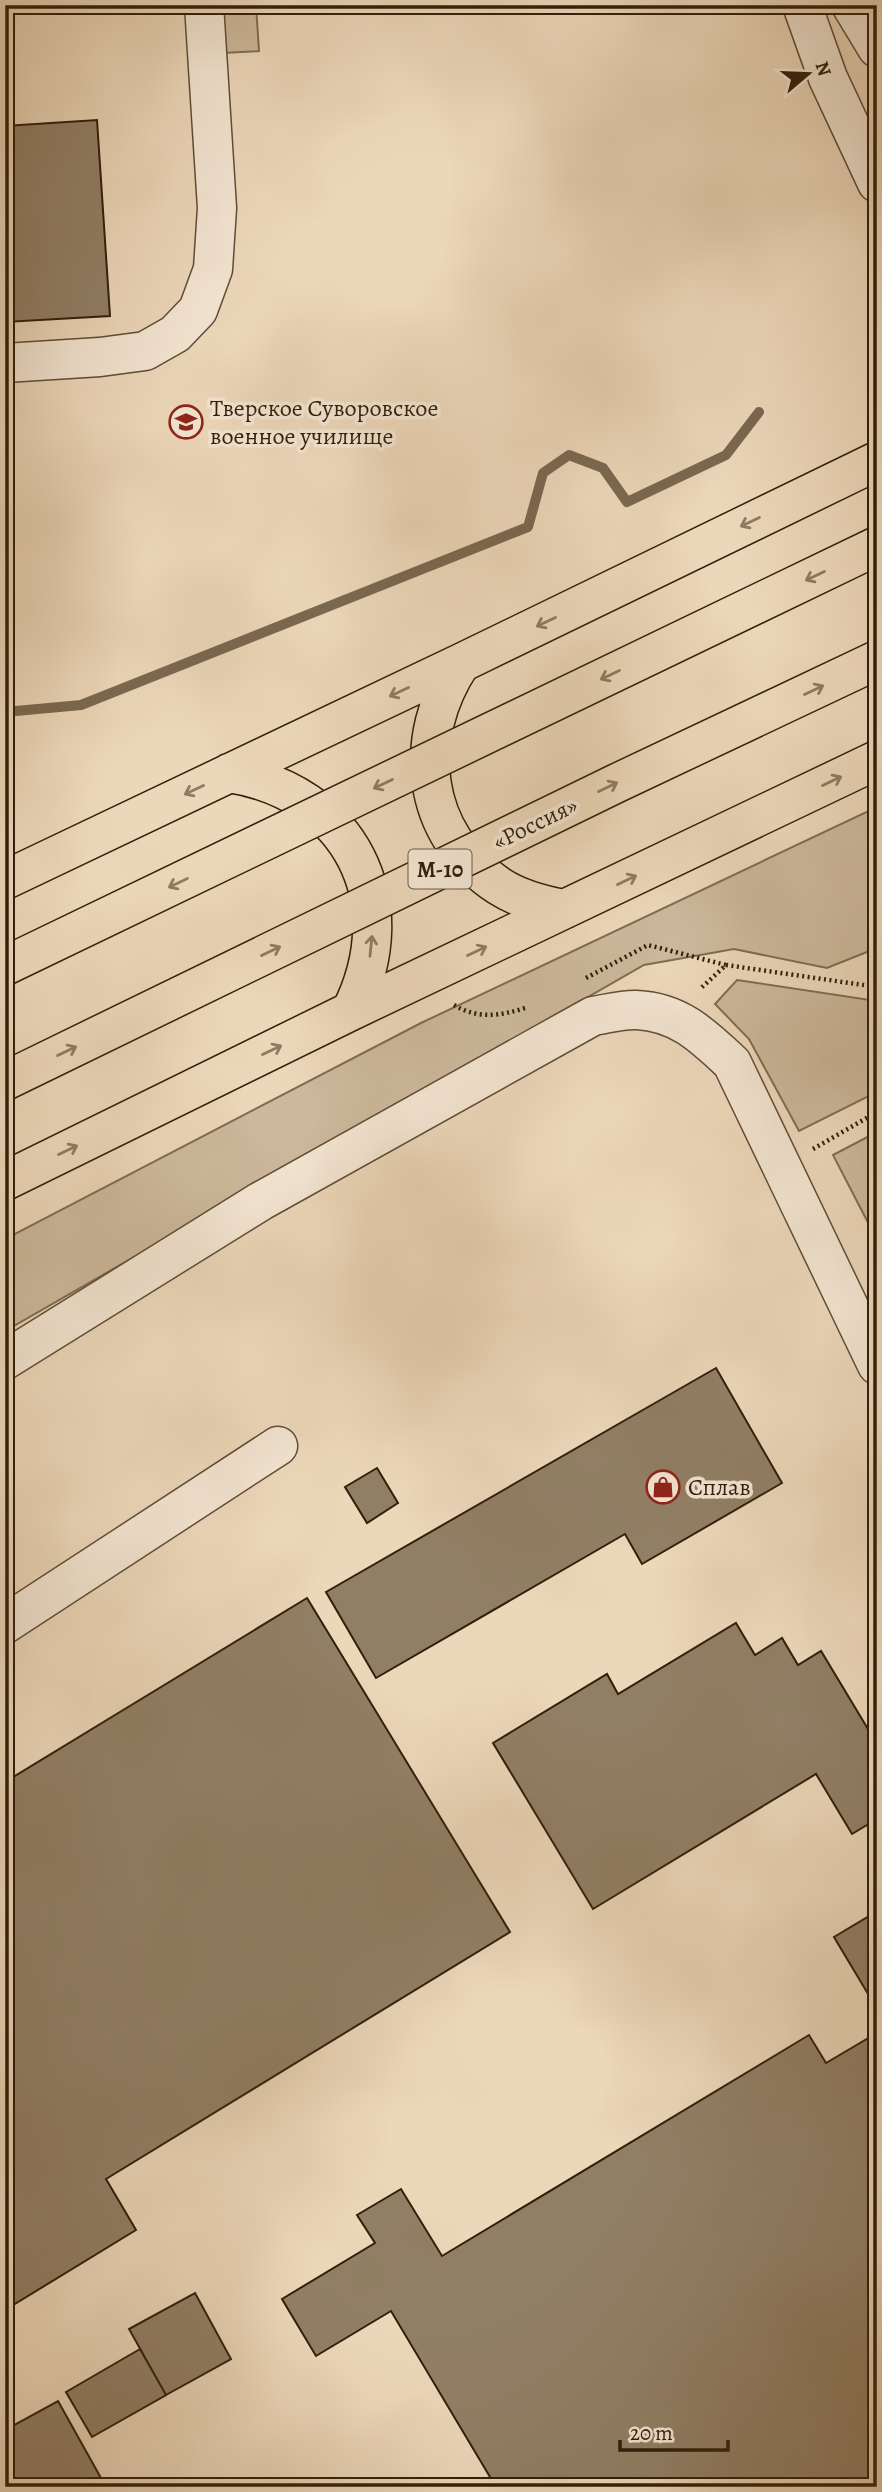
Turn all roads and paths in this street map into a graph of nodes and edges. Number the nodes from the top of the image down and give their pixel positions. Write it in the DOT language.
graph roads {
  1 [pos="204,5"];
  2 [pos="802,5"];
  3 [pos="851,5"];
  4 [pos="877,48"];
  5 [pos="877,183"];
  6 [pos="5,363"];
  7 [pos="870,461"];
  8 [pos="877,546"];
  9 [pos="877,660"];
  10 [pos="461,663"];
  11 [pos="877,760"];
  12 [pos="229,773"];
  13 [pos="5,880"];
  14 [pos="565,909"];
  15 [pos="726,965"];
  16 [pos="5,966"];
  17 [pos="877,987"];
  18 [pos="351,1011"];
  19 [pos="5,1081"];
  20 [pos="877,1112"];
  21 [pos="782,1168"];
  22 [pos="5,1181"];
  23 [pos="5,1360"];
  24 [pos="877,1365"];
  25 [pos="278,1446"];
  26 [pos="5,1624"];
  1 -- 6 [label="street"];
  2 -- 5 [label="street"];
  3 -- 4 [label="street"];
  7 -- 10 [label="main road, one-way"];
  8 -- 16 [label="main road, one-way, bridge"];
  19 -- 9 [label="main road, «Россия» / М-10, one-way, bridge"];
  10 -- 12 [label="main road, one-way"];
  10 -- 14 [label="main road"];
  14 -- 11 [label="main road, one-way"];
  12 -- 13 [label="main road, one-way"];
  18 -- 12 [label="main road, one-way"];
  18 -- 14 [label="main road, one-way"];
  15 -- 17 [label="path"];
  22 -- 18 [label="main road, one-way"];
  20 -- 21 [label="path"];
  21 -- 23 [label="street"];
  21 -- 24 [label="street"];
  25 -- 26 [label="street"];
}
